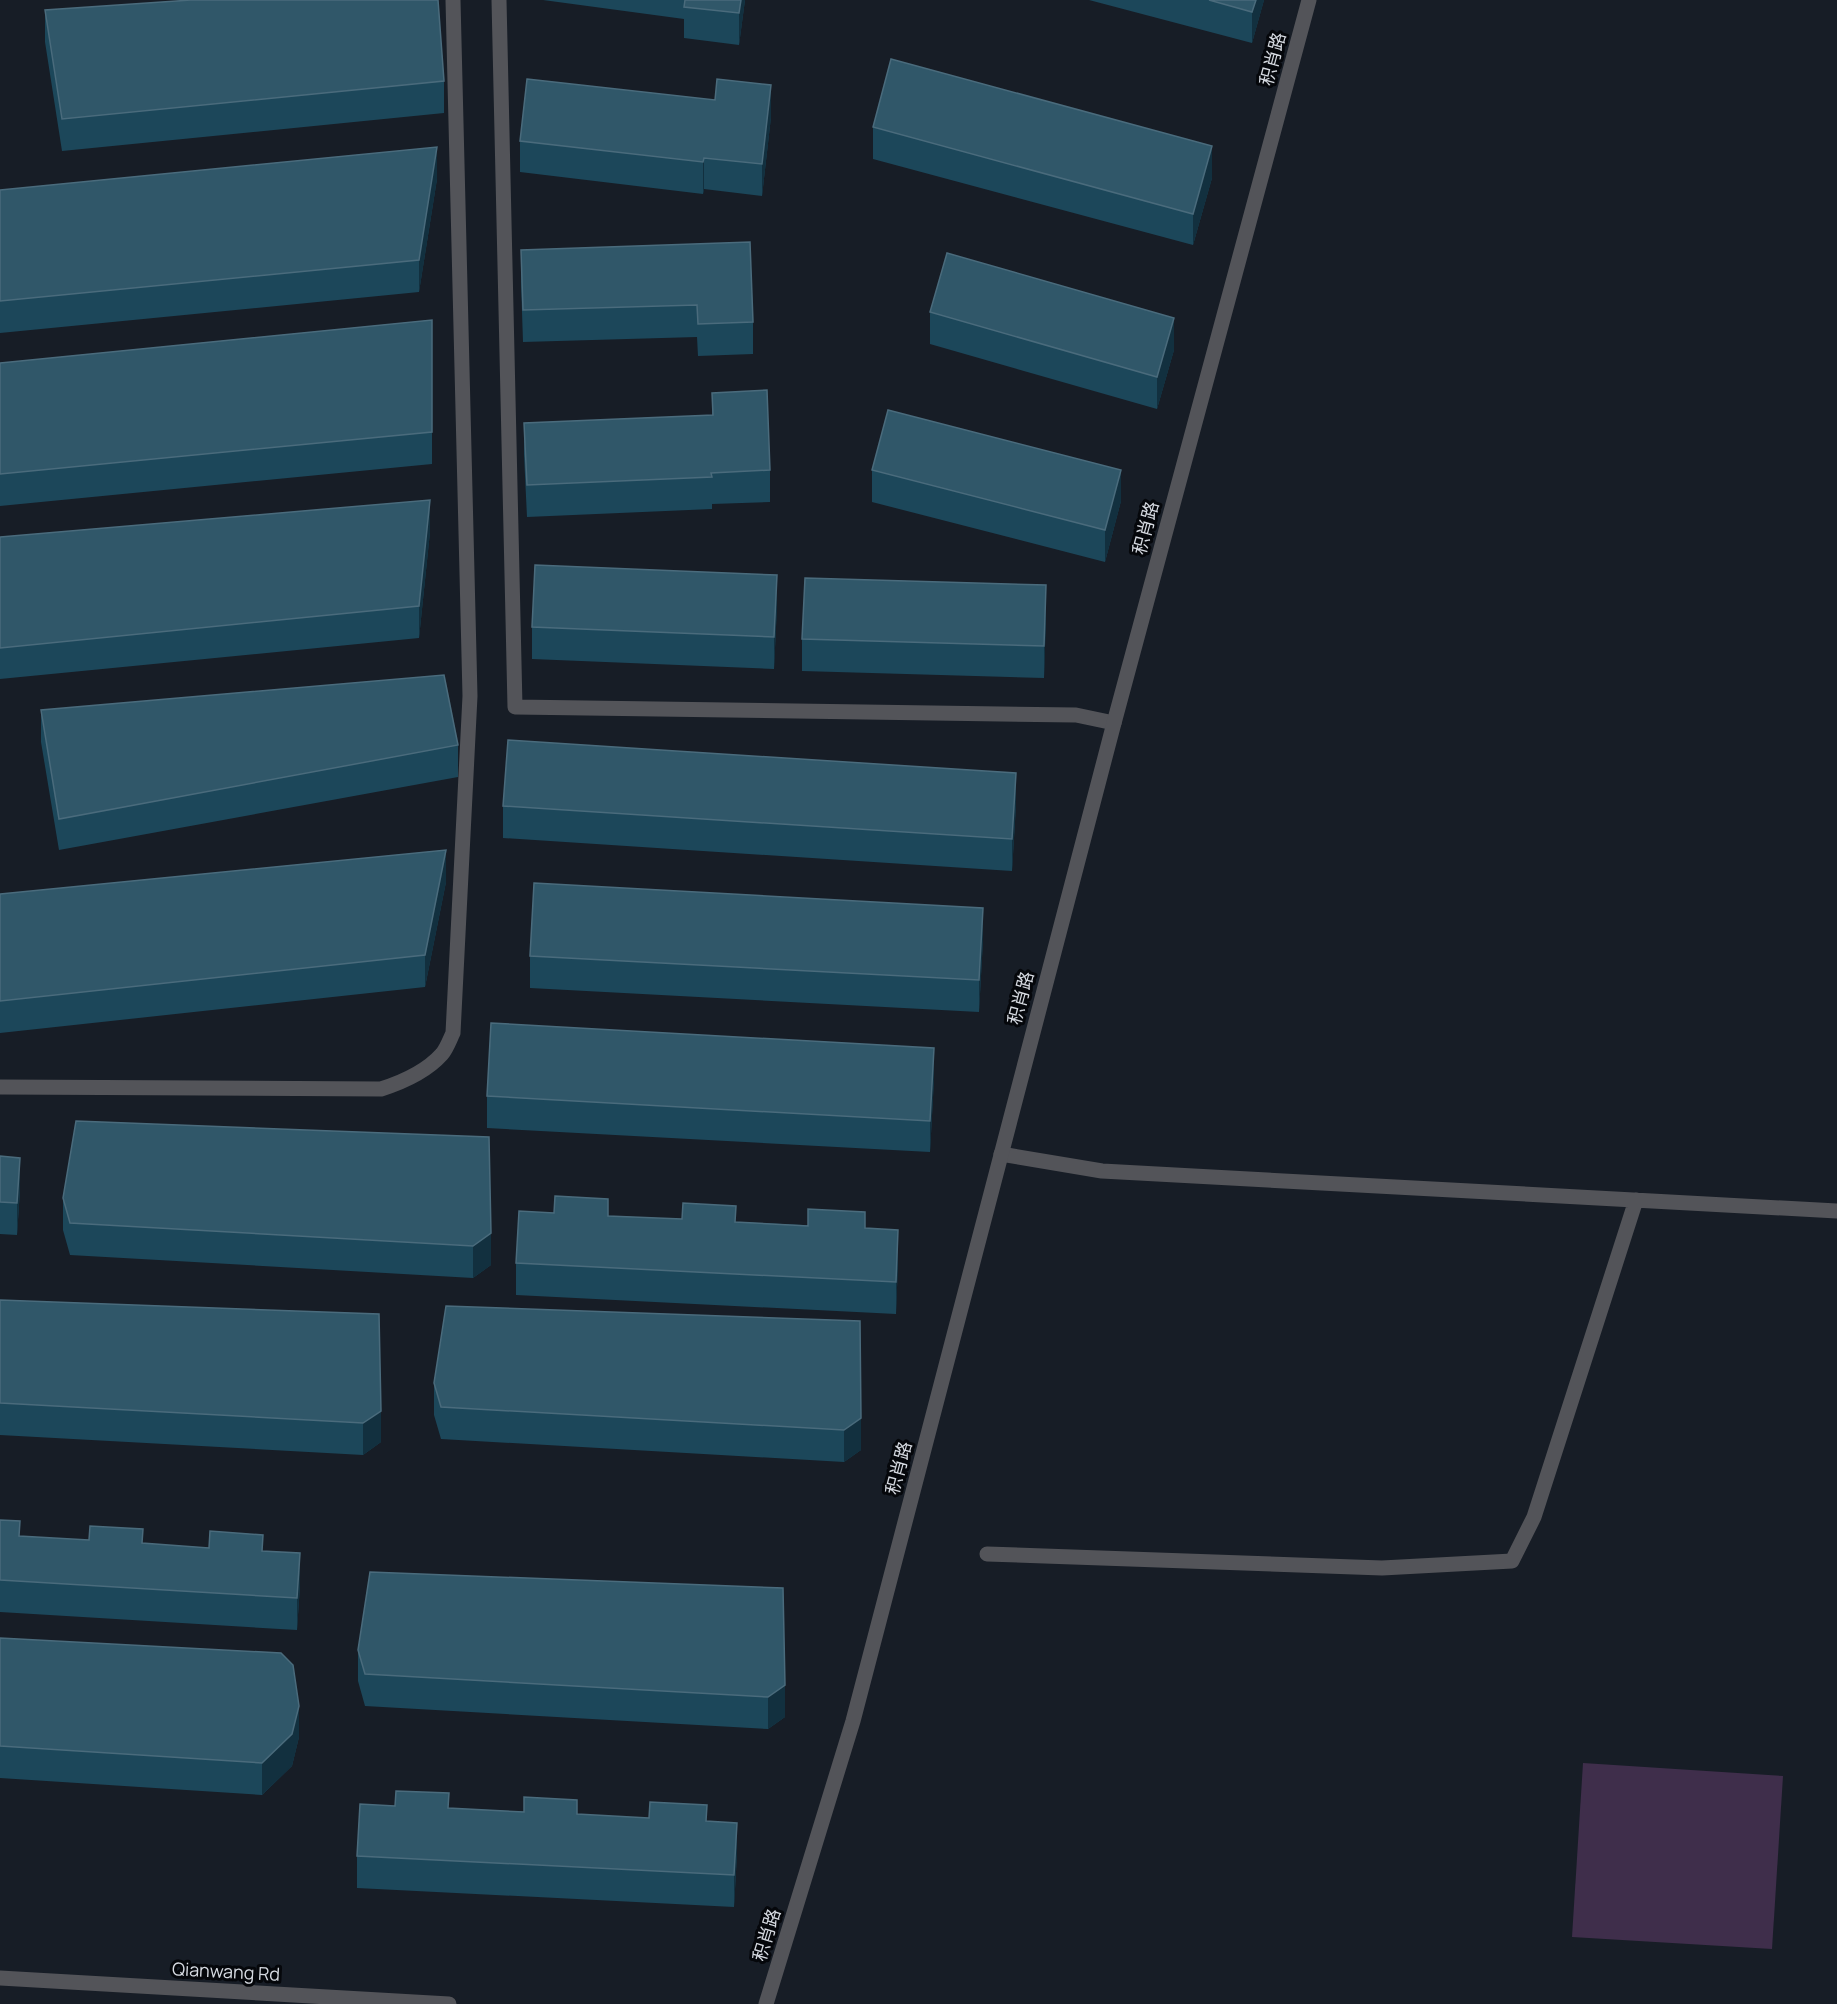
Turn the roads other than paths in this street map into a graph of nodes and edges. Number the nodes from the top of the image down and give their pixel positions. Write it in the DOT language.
graph roads {
  1 [pos="453,0"];
  2 [pos="499,0"];
  3 [pos="1310,0"];
  4 [pos="1114,723"];
  5 [pos="0,1087"];
  6 [pos="1001,1154"];
  7 [pos="1636,1200"];
  8 [pos="1837,1211"];
  9 [pos="987,1554"];
  10 [pos="0,1978"];
  11 [pos="449,2004"];
  12 [pos="766,2004"];
  1 -- 5 [label="street"];
  2 -- 4 [label="street"];
  3 -- 4 [label="street, 积肖路"];
  4 -- 6 [label="street, 积肖路"];
  6 -- 7 [label="street"];
  6 -- 12 [label="street, 积肖路"];
  7 -- 8 [label="street"];
  7 -- 9 [label="street"];
  10 -- 11 [label="street, Qianwang Rd"];
}
